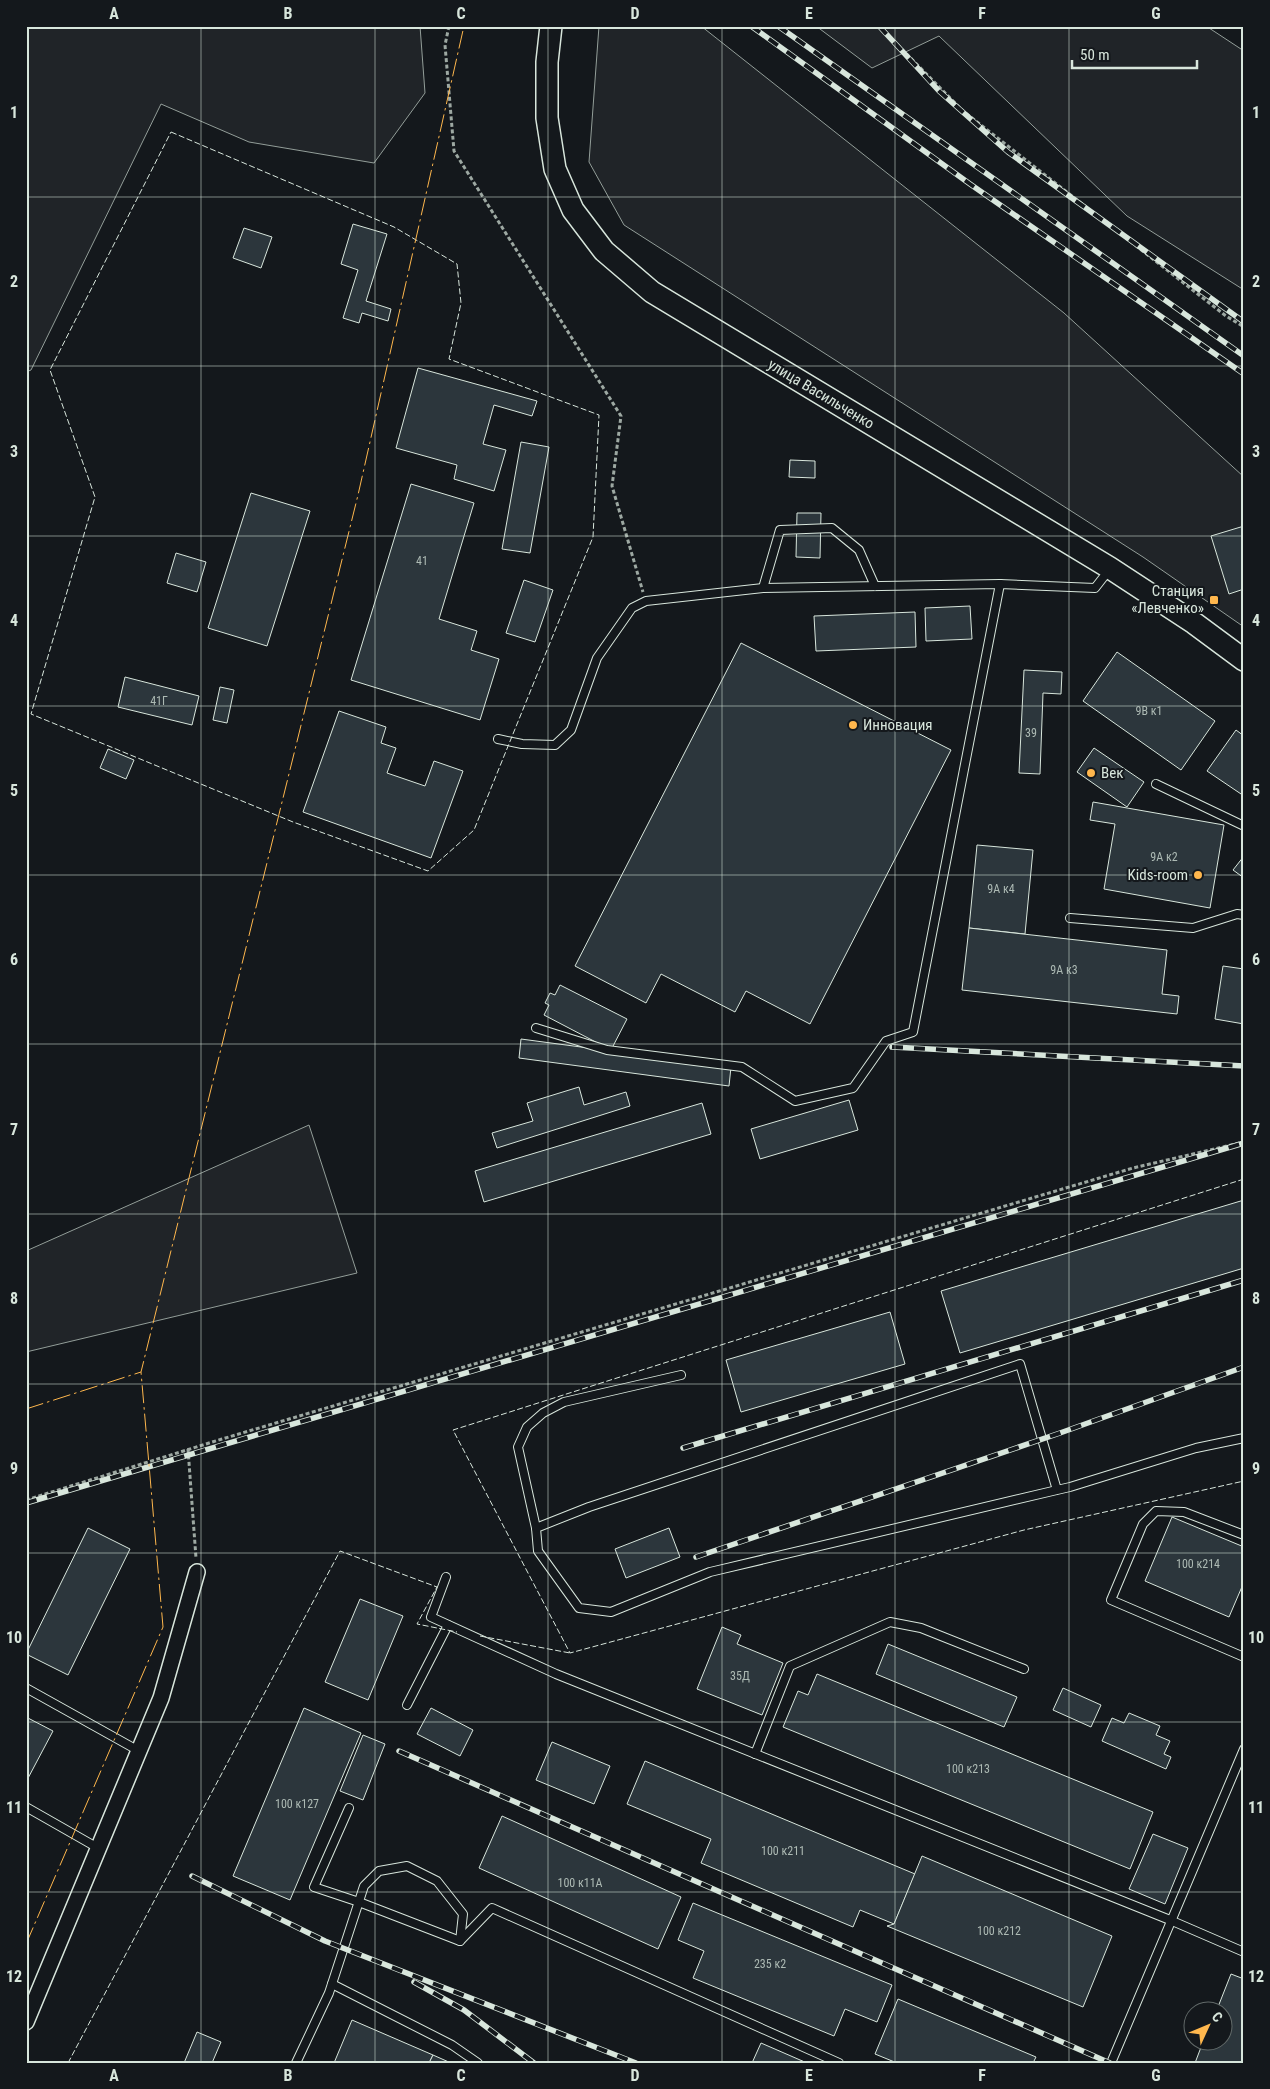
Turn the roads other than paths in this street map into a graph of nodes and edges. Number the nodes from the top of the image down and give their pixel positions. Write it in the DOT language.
graph roads {
  1 [pos="551,26"];
  2 [pos="1110,568"];
  3 [pos="1000,584"];
  4 [pos="875,586"];
  5 [pos="762,588"];
  6 [pos="1242,654"];
  7 [pos="498,739"];
  8 [pos="1156,784"];
  9 [pos="1244,826"];
  10 [pos="1244,915"];
  11 [pos="1070,918"];
  12 [pos="536,1028"];
  13 [pos="681,1375"];
  14 [pos="1244,1438"];
  15 [pos="1057,1490"];
  16 [pos="536,1528"];
  17 [pos="1244,1535"];
  18 [pos="197,1572"];
  19 [pos="446,1577"];
  20 [pos="448,1625"];
  21 [pos="1244,1657"];
  22 [pos="1024,1668"];
  23 [pos="26,1688"];
  24 [pos="407,1705"];
  25 [pos="1244,1749"];
  26 [pos="139,1751"];
  27 [pos="755,1754"];
  28 [pos="26,1807"];
  29 [pos="349,1808"];
  30 [pos="98,1848"];
  31 [pos="359,1902"];
  32 [pos="1170,1920"];
  33 [pos="460,1941"];
  34 [pos="1244,1952"];
  35 [pos="332,1984"];
  36 [pos="26,2022"];
  37 [pos="296,2063"];
  38 [pos="478,2063"];
  39 [pos="838,2063"];
  40 [pos="1111,2063"];
  1 -- 2 [label="main road, улица Васильченко"];
  2 -- 3 [label="lane"];
  2 -- 6 [label="main road, улица Васильченко"];
  3 -- 4 [label="lane"];
  3 -- 12 [label="lane"];
  4 -- 5 [label="lane"];
  4 -- 5 [label="lane"];
  5 -- 7 [label="lane"];
  8 -- 9 [label="lane"];
  10 -- 11 [label="lane"];
  13 -- 16 [label="lane"];
  14 -- 15 [label="lane"];
  15 -- 16 [label="lane"];
  15 -- 16 [label="lane"];
  17 -- 21 [label="lane"];
  18 -- 26 [label="street"];
  19 -- 20 [label="lane"];
  20 -- 24 [label="lane"];
  20 -- 27 [label="lane"];
  22 -- 27 [label="lane"];
  23 -- 26 [label="lane"];
  25 -- 32 [label="lane"];
  26 -- 30 [label="street"];
  27 -- 32 [label="lane"];
  28 -- 30 [label="lane"];
  29 -- 31 [label="lane"];
  30 -- 36 [label="street"];
  31 -- 33 [label="lane"];
  31 -- 33 [label="lane"];
  31 -- 35 [label="lane"];
  32 -- 34 [label="lane"];
  32 -- 40 [label="lane"];
  33 -- 39 [label="lane"];
  35 -- 37 [label="lane"];
  35 -- 38 [label="lane"];
}
